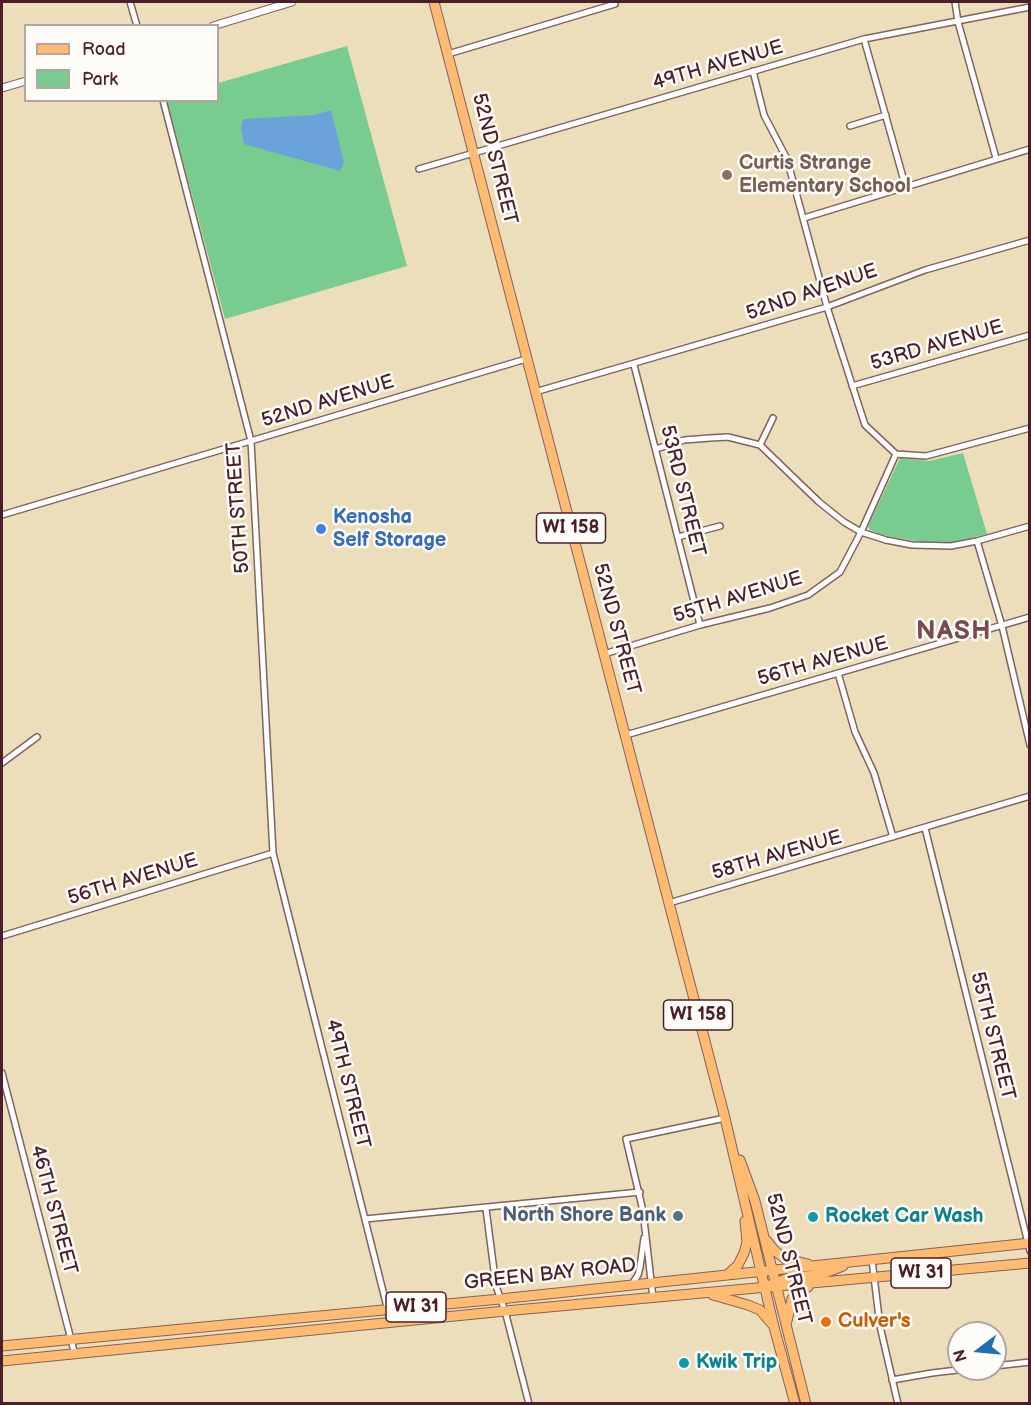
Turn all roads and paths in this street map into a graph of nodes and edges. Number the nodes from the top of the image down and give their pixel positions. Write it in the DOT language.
graph roads {
  1 [pos="130,2"];
  2 [pos="292,2"];
  3 [pos="434,2"];
  4 [pos="955,2"];
  5 [pos="615,4"];
  6 [pos="1029,8"];
  7 [pos="958,22"];
  8 [pos="136,24"];
  9 [pos="219,24"];
  10 [pos="864,39"];
  11 [pos="448,54"];
  12 [pos="753,71"];
  13 [pos="24,82"];
  14 [pos="2,88"];
  15 [pos="164,102"];
  16 [pos="886,115"];
  17 [pos="850,126"];
  18 [pos="1029,149"];
  19 [pos="474,153"];
  20 [pos="996,158"];
  21 [pos="419,169"];
  22 [pos="906,188"];
  23 [pos="804,218"];
  24 [pos="1029,240"];
  25 [pos="827,307"];
  26 [pos="1029,335"];
  27 [pos="526,359"];
  28 [pos="634,365"];
  29 [pos="852,386"];
  30 [pos="535,393"];
  31 [pos="773,418"];
  32 [pos="1029,428"];
  33 [pos="251,441"];
  34 [pos="760,445"];
  35 [pos="656,449"];
  36 [pos="896,454"];
  37 [pos="2,515"];
  38 [pos="720,525"];
  39 [pos="1029,526"];
  40 [pos="861,532"];
  41 [pos="678,537"];
  42 [pos="977,541"];
  43 [pos="1029,617"];
  44 [pos="700,625"];
  45 [pos="1002,626"];
  46 [pos="604,654"];
  47 [pos="838,673"];
  48 [pos="626,735"];
  49 [pos="37,737"];
  50 [pos="1029,745"];
  51 [pos="2,763"];
  52 [pos="1029,796"];
  53 [pos="925,828"];
  54 [pos="893,837"];
  55 [pos="273,853"];
  56 [pos="669,903"];
  57 [pos="2,936"];
  58 [pos="2,1073"];
  59 [pos="726,1122"];
  60 [pos="741,1183"];
  61 [pos="640,1192"];
  62 [pos="486,1209"];
  63 [pos="365,1219"];
  64 [pos="645,1234"];
  65 [pos="764,1237"];
  66 [pos="1029,1246"];
  67 [pos="872,1260"];
  68 [pos="854,1262"];
  69 [pos="1029,1263"];
  70 [pos="819,1266"];
  71 [pos="767,1271"];
  72 [pos="726,1275"];
  73 [pos="874,1277"];
  74 [pos="651,1282"];
  75 [pos="813,1284"];
  76 [pos="631,1285"];
  77 [pos="772,1286"];
  78 [pos="705,1293"];
  79 [pos="653,1298"];
  80 [pos="500,1299"];
  81 [pos="387,1310"];
  82 [pos="505,1311"];
  83 [pos="390,1323"];
  84 [pos="774,1327"];
  85 [pos="787,1329"];
  86 [pos="70,1339"];
  87 [pos="2,1346"];
  88 [pos="75,1355"];
  89 [pos="2,1361"];
  90 [pos="1029,1362"];
  91 [pos="1007,1365"];
  92 [pos="947,1371"];
  93 [pos="892,1380"];
  94 [pos="529,1404"];
  95 [pos="795,1404"];
  96 [pos="806,1404"];
  97 [pos="898,1404"];
  1 -- 8 [label="street"];
  2 -- 9 [label="street"];
  3 -- 11 [label="main road, 52ND STREET / WI 158"];
  4 -- 7 [label="street"];
  5 -- 11 [label="street"];
  6 -- 7 [label="street, 49TH AVENUE"];
  7 -- 10 [label="street, 49TH AVENUE"];
  7 -- 20 [label="street"];
  10 -- 12 [label="street, 49TH AVENUE"];
  10 -- 16 [label="street"];
  11 -- 19 [label="main road, 52ND STREET / WI 158"];
  12 -- 19 [label="street, 49TH AVENUE"];
  12 -- 23 [label="street"];
  13 -- 14 [label="street"];
  15 -- 33 [label="street, 50TH STREET"];
  16 -- 17 [label="street"];
  16 -- 22 [label="street"];
  18 -- 20 [label="street"];
  19 -- 21 [label="street, 49TH AVENUE"];
  19 -- 27 [label="main road, 52ND STREET / WI 158"];
  20 -- 22 [label="street"];
  22 -- 23 [label="street"];
  23 -- 25 [label="street"];
  24 -- 25 [label="street, 52ND AVENUE"];
  25 -- 28 [label="street, 52ND AVENUE"];
  25 -- 29 [label="street"];
  26 -- 29 [label="street, 53RD AVENUE"];
  27 -- 30 [label="main road, 52ND STREET / WI 158"];
  27 -- 33 [label="street, 52ND AVENUE"];
  28 -- 30 [label="street, 52ND AVENUE"];
  28 -- 35 [label="street, 53RD STREET"];
  29 -- 36 [label="street"];
  30 -- 46 [label="main road, 52ND STREET / WI 158"];
  31 -- 34 [label="street"];
  32 -- 36 [label="street"];
  33 -- 37 [label="street, 52ND AVENUE"];
  33 -- 55 [label="street, 50TH STREET"];
  34 -- 35 [label="street"];
  34 -- 40 [label="street"];
  35 -- 41 [label="street, 53RD STREET"];
  36 -- 40 [label="street, 55TH AVENUE"];
  38 -- 41 [label="street"];
  39 -- 42 [label="street"];
  40 -- 42 [label="street"];
  40 -- 44 [label="street, 55TH AVENUE"];
  41 -- 44 [label="street, 53RD STREET"];
  42 -- 45 [label="street"];
  43 -- 45 [label="street, 56TH AVENUE"];
  44 -- 46 [label="street, 55TH AVENUE"];
  45 -- 47 [label="street, 56TH AVENUE"];
  45 -- 50 [label="street"];
  46 -- 48 [label="main road, 52ND STREET / WI 158"];
  47 -- 48 [label="street, 56TH AVENUE"];
  47 -- 54 [label="street"];
  48 -- 56 [label="main road, 52ND STREET / WI 158"];
  49 -- 51 [label="street"];
  52 -- 53 [label="street, 58TH AVENUE"];
  53 -- 54 [label="street, 58TH AVENUE"];
  53 -- 66 [label="street, 55TH STREET"];
  54 -- 56 [label="street, 58TH AVENUE"];
  55 -- 57 [label="street, 56TH AVENUE"];
  55 -- 63 [label="street, 49TH STREET"];
  56 -- 59 [label="main road, 52ND STREET / WI 158"];
  58 -- 86 [label="street, 46TH STREET"];
  59 -- 60 [label="main road, 52ND STREET / WI 158"];
  59 -- 61 [label="street"];
  59 -- 65 [label="main road, 52ND STREET / WI 158"];
  60 -- 71 [label="main road, 52ND STREET / WI 158"];
  60 -- 72 [label="main road"];
  61 -- 62 [label="street"];
  61 -- 64 [label="street"];
  62 -- 63 [label="street"];
  62 -- 80 [label="street"];
  63 -- 81 [label="street, 49TH STREET"];
  64 -- 74 [label="street"];
  64 -- 76 [label="street"];
  65 -- 70 [label="main road"];
  65 -- 71 [label="main road, 52ND STREET / WI 158"];
  66 -- 67 [label="main road, GREEN BAY ROAD / WI 31"];
  67 -- 68 [label="main road, GREEN BAY ROAD / WI 31"];
  67 -- 73 [label="street"];
  68 -- 70 [label="main road, GREEN BAY ROAD / WI 31"];
  68 -- 77 [label="main road"];
  69 -- 73 [label="main road, GREEN BAY ROAD / WI 31"];
  70 -- 71 [label="main road, GREEN BAY ROAD / WI 31"];
  71 -- 72 [label="main road, GREEN BAY ROAD / WI 31"];
  71 -- 77 [label="main road, 52ND STREET / WI 158"];
  72 -- 74 [label="main road, GREEN BAY ROAD / WI 31"];
  73 -- 75 [label="main road, GREEN BAY ROAD / WI 31"];
  73 -- 93 [label="street"];
  74 -- 76 [label="main road, GREEN BAY ROAD / WI 31"];
  74 -- 79 [label="street"];
  75 -- 77 [label="main road, GREEN BAY ROAD / WI 31"];
  75 -- 85 [label="main road"];
  76 -- 80 [label="main road, GREEN BAY ROAD / WI 31"];
  77 -- 78 [label="main road, GREEN BAY ROAD / WI 31"];
  77 -- 84 [label="main road, 52ND STREET / WI 158"];
  77 -- 85 [label="main road, 52ND STREET / WI 158"];
  78 -- 79 [label="main road, GREEN BAY ROAD / WI 31"];
  78 -- 84 [label="main road"];
  79 -- 82 [label="main road, GREEN BAY ROAD / WI 31"];
  80 -- 81 [label="main road, GREEN BAY ROAD / WI 31"];
  80 -- 82 [label="street"];
  81 -- 83 [label="street, 49TH STREET"];
  81 -- 86 [label="main road, GREEN BAY ROAD / WI 31"];
  82 -- 83 [label="main road, GREEN BAY ROAD / WI 31"];
  82 -- 94 [label="street"];
  83 -- 88 [label="main road, GREEN BAY ROAD / WI 31"];
  84 -- 95 [label="main road, 52ND STREET / WI 158"];
  85 -- 96 [label="main road, 52ND STREET / WI 158"];
  86 -- 87 [label="main road, GREEN BAY ROAD / WI 31"];
  86 -- 88 [label="street, 46TH STREET"];
  88 -- 89 [label="main road, GREEN BAY ROAD / WI 31"];
  90 -- 91 [label="street"];
  92 -- 93 [label="street"];
  93 -- 97 [label="street"];
}
